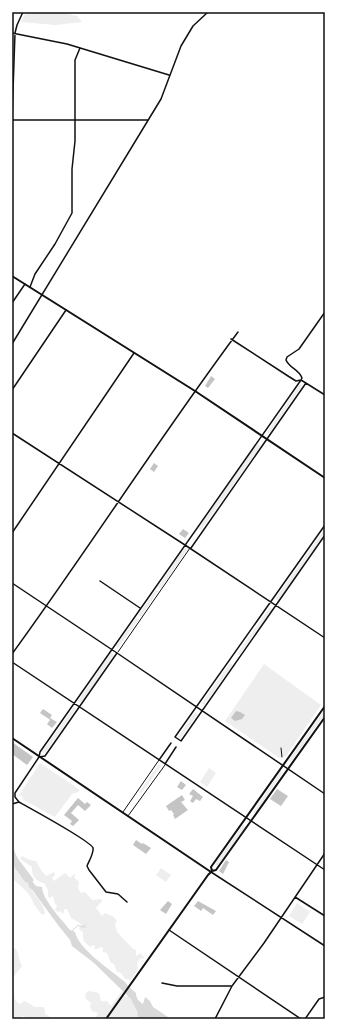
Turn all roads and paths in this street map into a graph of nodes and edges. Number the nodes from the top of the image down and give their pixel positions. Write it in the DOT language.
graph roads {
  1 [pos="23,12"];
  2 [pos="208,12"];
  3 [pos="12,32"];
  4 [pos="15,33"];
  5 [pos="80,48"];
  6 [pos="169,75"];
  7 [pos="75,119"];
  8 [pos="12,120"];
  9 [pos="148,120"];
  10 [pos="12,276"];
  11 [pos="25,284"];
  12 [pos="30,287"];
  13 [pos="42,294"];
  14 [pos="12,303"];
  15 [pos="66,309"];
  16 [pos="325,312"];
  17 [pos="238,332"];
  18 [pos="231,339"];
  19 [pos="12,344"];
  20 [pos="134,353"];
  21 [pos="301,380"];
  22 [pos="306,383"];
  23 [pos="12,390"];
  24 [pos="195,391"];
  25 [pos="325,396"];
  26 [pos="12,433"];
  27 [pos="261,436"];
  28 [pos="267,440"];
  29 [pos="58,463"];
  30 [pos="325,478"];
  31 [pos="118,502"];
  32 [pos="325,525"];
  33 [pos="12,533"];
  34 [pos="325,535"];
  35 [pos="185,545"];
  36 [pos="190,548"];
  37 [pos="100,581"];
  38 [pos="12,583"];
  39 [pos="272,602"];
  40 [pos="276,605"];
  41 [pos="47,607"];
  42 [pos="140,608"];
  43 [pos="325,638"];
  44 [pos="112,649"];
  45 [pos="117,653"];
  46 [pos="12,654"];
  47 [pos="232,659"];
  48 [pos="12,662"];
  49 [pos="236,662"];
  50 [pos="74,704"];
  51 [pos="325,706"];
  52 [pos="79,707"];
  53 [pos="197,707"];
  54 [pos="202,710"];
  55 [pos="325,717"];
  56 [pos="12,738"];
  57 [pos="171,743"];
  58 [pos="176,747"];
  59 [pos="281,748"];
  60 [pos="39,757"];
  61 [pos="282,757"];
  62 [pos="159,760"];
  63 [pos="165,764"];
  64 [pos="283,765"];
  65 [pos="288,769"];
  66 [pos="325,794"];
  67 [pos="19,802"];
  68 [pos="12,804"];
  69 [pos="123,813"];
  70 [pos="128,816"];
  71 [pos="246,818"];
  72 [pos="252,821"];
  73 [pos="325,853"];
  74 [pos="317,865"];
  75 [pos="325,870"];
  76 [pos="211,872"];
  77 [pos="295,897"];
  78 [pos="127,902"];
  79 [pos="325,916"];
  80 [pos="281,918"];
  81 [pos="169,930"];
  82 [pos="325,946"];
  83 [pos="240,977"];
  84 [pos="162,983"];
  85 [pos="232,986"];
  86 [pos="325,997"];
  87 [pos="106,1019"];
  88 [pos="215,1019"];
  89 [pos="301,1019"];
  90 [pos="305,1019"];
  1 -- 4 [label="street"];
  2 -- 6 [label="street"];
  3 -- 4 [label="street"];
  4 -- 5 [label="street"];
  4 -- 8 [label="street"];
  5 -- 6 [label="street"];
  5 -- 7 [label="street"];
  6 -- 9 [label="street"];
  7 -- 8 [label="street"];
  7 -- 9 [label="street"];
  7 -- 12 [label="street"];
  9 -- 13 [label="street"];
  10 -- 11 [label="main road"];
  11 -- 12 [label="main road"];
  11 -- 14 [label="street"];
  12 -- 13 [label="main road"];
  13 -- 15 [label="main road"];
  13 -- 19 [label="street"];
  15 -- 20 [label="main road"];
  15 -- 23 [label="street"];
  16 -- 21 [label="street"];
  17 -- 18 [label="street"];
  18 -- 21 [label="street"];
  18 -- 24 [label="street"];
  20 -- 24 [label="main road"];
  20 -- 29 [label="street"];
  21 -- 22 [label="street"];
  21 -- 27 [label="street"];
  22 -- 25 [label="street"];
  22 -- 28 [label="street"];
  24 -- 27 [label="main road"];
  24 -- 31 [label="street"];
  26 -- 29 [label="street"];
  27 -- 28 [label="main road"];
  27 -- 35 [label="street"];
  28 -- 30 [label="main road"];
  28 -- 36 [label="street"];
  29 -- 31 [label="street"];
  29 -- 33 [label="street"];
  31 -- 35 [label="street"];
  31 -- 41 [label="street"];
  32 -- 39 [label="street"];
  34 -- 40 [label="street"];
  35 -- 36 [label="street"];
  35 -- 42 [label="street"];
  36 -- 39 [label="street"];
  36 -- 45 [label="street"];
  37 -- 42 [label="street"];
  38 -- 41 [label="street"];
  39 -- 40 [label="street"];
  39 -- 47 [label="street"];
  40 -- 43 [label="street"];
  40 -- 49 [label="street"];
  41 -- 44 [label="street"];
  41 -- 46 [label="street"];
  42 -- 44 [label="street"];
  44 -- 45 [label="street"];
  44 -- 50 [label="street"];
  45 -- 52 [label="street"];
  45 -- 53 [label="street"];
  47 -- 49 [label="street"];
  47 -- 53 [label="street"];
  48 -- 50 [label="street"];
  49 -- 54 [label="street"];
  50 -- 52 [label="street"];
  50 -- 60 [label="street"];
  51 -- 64 [label="main road"];
  52 -- 60 [label="street"];
  52 -- 62 [label="street"];
  53 -- 54 [label="street"];
  53 -- 54 [label="street"];
  54 -- 64 [label="street"];
  55 -- 65 [label="main road"];
  56 -- 60 [label="main road"];
  57 -- 62 [label="street"];
  58 -- 63 [label="street"];
  59 -- 61 [label="street"];
  60 -- 67 [label="street"];
  60 -- 69 [label="main road"];
  62 -- 63 [label="street"];
  62 -- 69 [label="street"];
  63 -- 70 [label="street"];
  63 -- 71 [label="street"];
  64 -- 65 [label="street"];
  64 -- 71 [label="main road"];
  65 -- 66 [label="street"];
  65 -- 72 [label="main road"];
  67 -- 68 [label="street"];
  67 -- 78 [label="street"];
  69 -- 70 [label="main road"];
  70 -- 76 [label="main road"];
  71 -- 72 [label="street"];
  71 -- 76 [label="main road"];
  72 -- 74 [label="street"];
  72 -- 76 [label="main road"];
  73 -- 74 [label="street"];
  74 -- 75 [label="street"];
  74 -- 77 [label="street"];
  76 -- 80 [label="street"];
  76 -- 81 [label="main road"];
  77 -- 79 [label="street"];
  77 -- 80 [label="street"];
  80 -- 82 [label="street"];
  80 -- 83 [label="street"];
  81 -- 83 [label="street"];
  81 -- 87 [label="main road"];
  83 -- 85 [label="street"];
  83 -- 89 [label="street"];
  84 -- 85 [label="street"];
  85 -- 88 [label="street"];
  86 -- 90 [label="street"];
}
